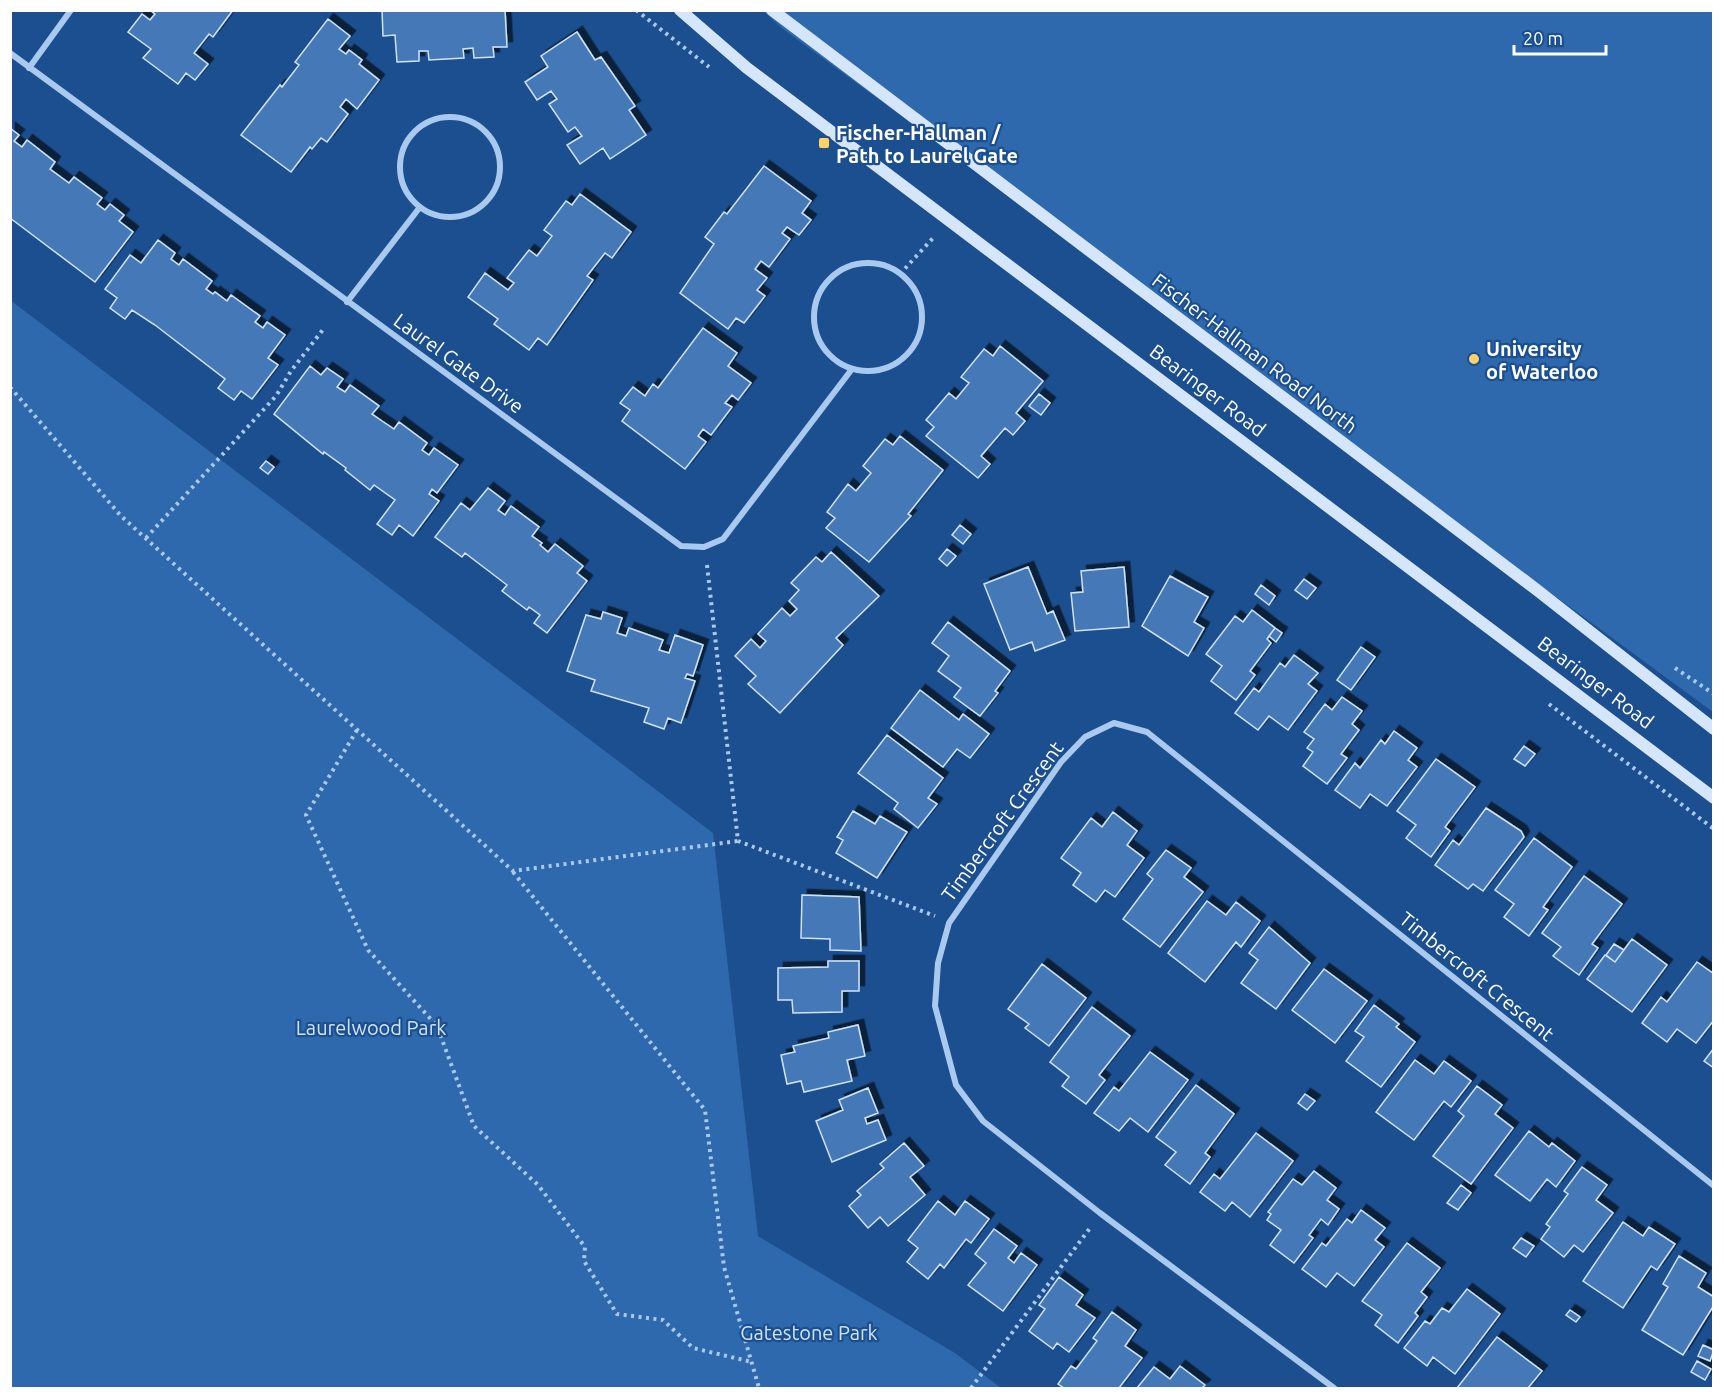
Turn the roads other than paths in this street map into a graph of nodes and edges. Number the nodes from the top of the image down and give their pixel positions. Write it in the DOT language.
graph roads {
  1 [pos="71,10"];
  2 [pos="681,10"];
  3 [pos="772,10"];
  4 [pos="10,53"];
  5 [pos="29,68"];
  6 [pos="420,207"];
  7 [pos="347,302"];
  8 [pos="852,369"];
  9 [pos="1713,729"];
  10 [pos="1713,798"];
  11 [pos="1713,1186"];
  12 [pos="1334,1389"];
  1 -- 5 [label="street"];
  2 -- 10 [label="main road, Bearinger Road"];
  3 -- 9 [label="main road, Fischer-Hallman Road North"];
  4 -- 5 [label="street, Laurel Gate Drive"];
  5 -- 7 [label="street, Laurel Gate Drive"];
  6 -- 6 [label="street"];
  6 -- 7 [label="street"];
  7 -- 8 [label="street, Laurel Gate Drive"];
  8 -- 8 [label="street"];
  11 -- 12 [label="street, Timbercroft Crescent"];
}
